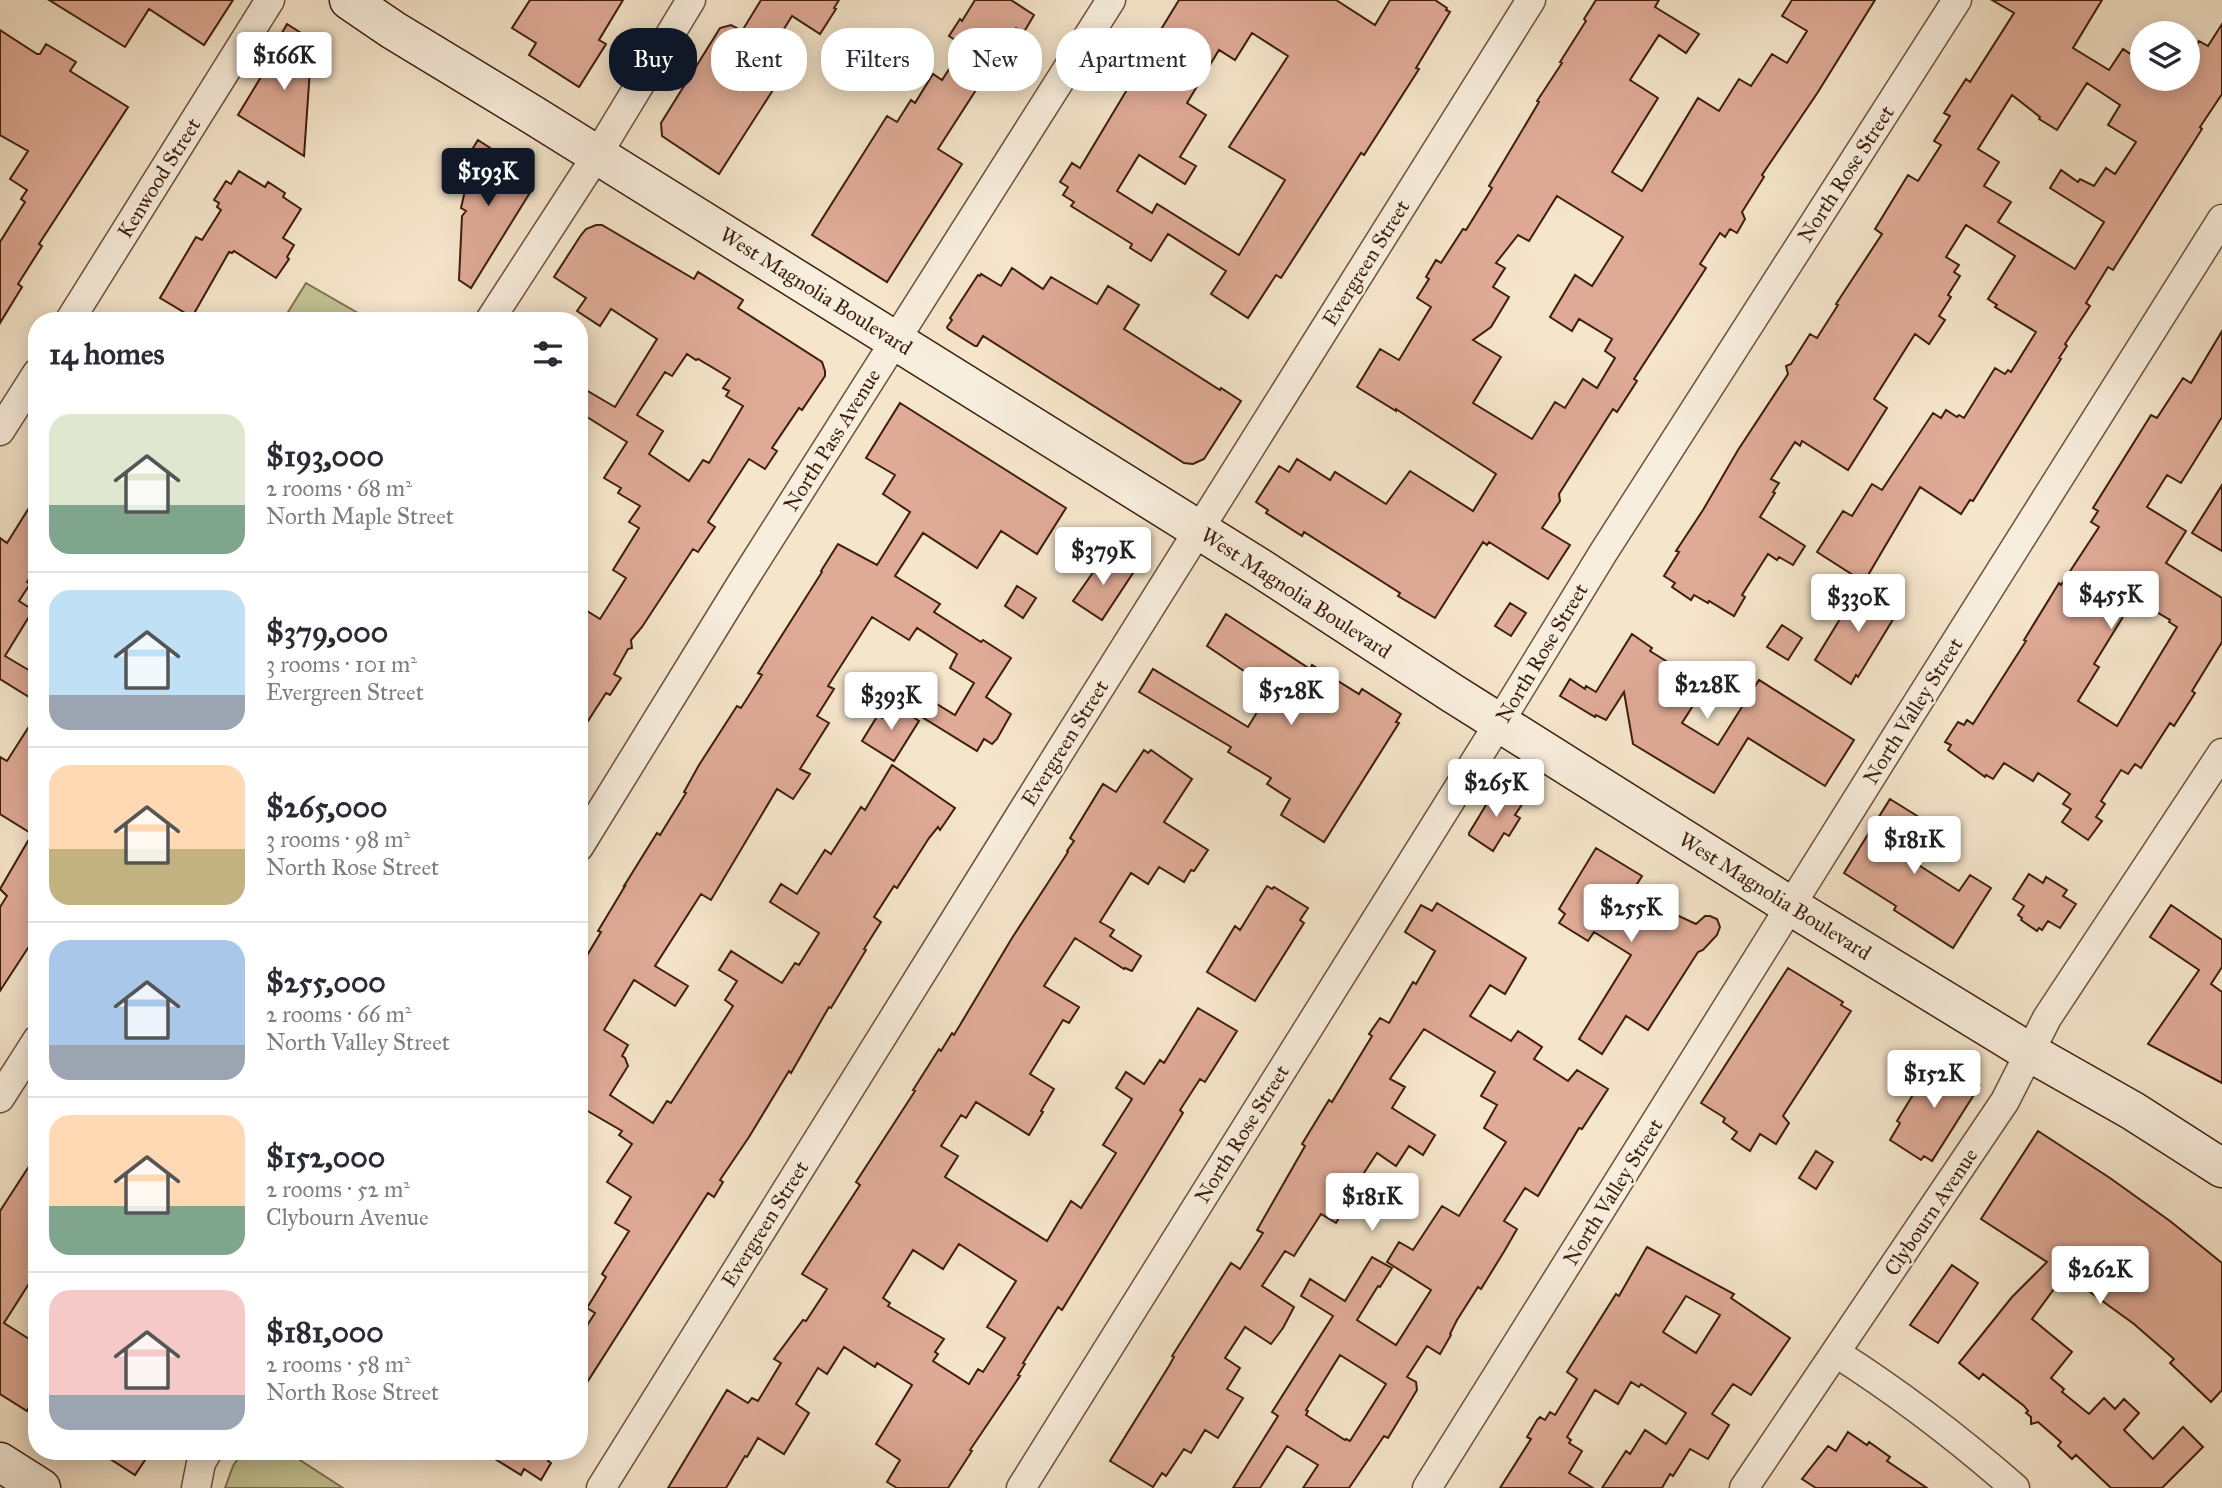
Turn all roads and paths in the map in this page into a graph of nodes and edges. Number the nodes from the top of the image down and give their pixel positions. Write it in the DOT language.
graph roads {
  1 [pos="270,0"];
  2 [pos="349,0"];
  3 [pos="691,0"];
  4 [pos="1111,0"];
  5 [pos="1531,0"];
  6 [pos="1957,0"];
  7 [pos="597,155"];
  8 [pos="2222,219"];
  9 [pos="75,312"];
  10 [pos="495,312"];
  11 [pos="895,340"];
  12 [pos="28,387"];
  13 [pos="0,431"];
  14 [pos="1200,531"];
  15 [pos="1499,723"];
  16 [pos="2219,765"];
  17 [pos="588,833"];
  18 [pos="1791,907"];
  19 [pos="2029,1052"];
  20 [pos="28,1054"];
  21 [pos="0,1098"];
  22 [pos="2222,1168"];
  23 [pos="1836,1353"];
  24 [pos="203,1460"];
  25 [pos="0,1462"];
  26 [pos="41,1488"];
  27 [pos="196,1488"];
  28 [pos="601,1488"];
  29 [pos="1021,1488"];
  30 [pos="1427,1488"];
  31 [pos="1744,1488"];
  32 [pos="2015,1488"];
  1 -- 9 [label="street, Kenwood Street"];
  2 -- 7 [label="main road, West Magnolia Boulevard"];
  3 -- 7 [label="street"];
  4 -- 11 [label="street, North Pass Avenue"];
  5 -- 14 [label="street, Evergreen Street"];
  6 -- 15 [label="street, North Rose Street"];
  7 -- 10 [label="street"];
  7 -- 11 [label="main road, West Magnolia Boulevard"];
  8 -- 18 [label="street, North Valley Street"];
  11 -- 14 [label="main road, West Magnolia Boulevard"];
  11 -- 17 [label="street, North Pass Avenue"];
  12 -- 13 [label="street"];
  14 -- 15 [label="main road, West Magnolia Boulevard"];
  14 -- 28 [label="street, Evergreen Street"];
  15 -- 18 [label="main road, West Magnolia Boulevard"];
  15 -- 29 [label="street, North Rose Street"];
  16 -- 19 [label="street, Clybourn Avenue"];
  18 -- 19 [label="main road, West Magnolia Boulevard"];
  18 -- 30 [label="street, North Valley Street"];
  19 -- 22 [label="main road, West Magnolia Boulevard"];
  19 -- 23 [label="street, Clybourn Avenue"];
  20 -- 21 [label="street"];
  23 -- 31 [label="street, Clybourn Avenue"];
  23 -- 32 [label="street"];
  24 -- 27 [label="street"];
  25 -- 26 [label="main road"];
}
